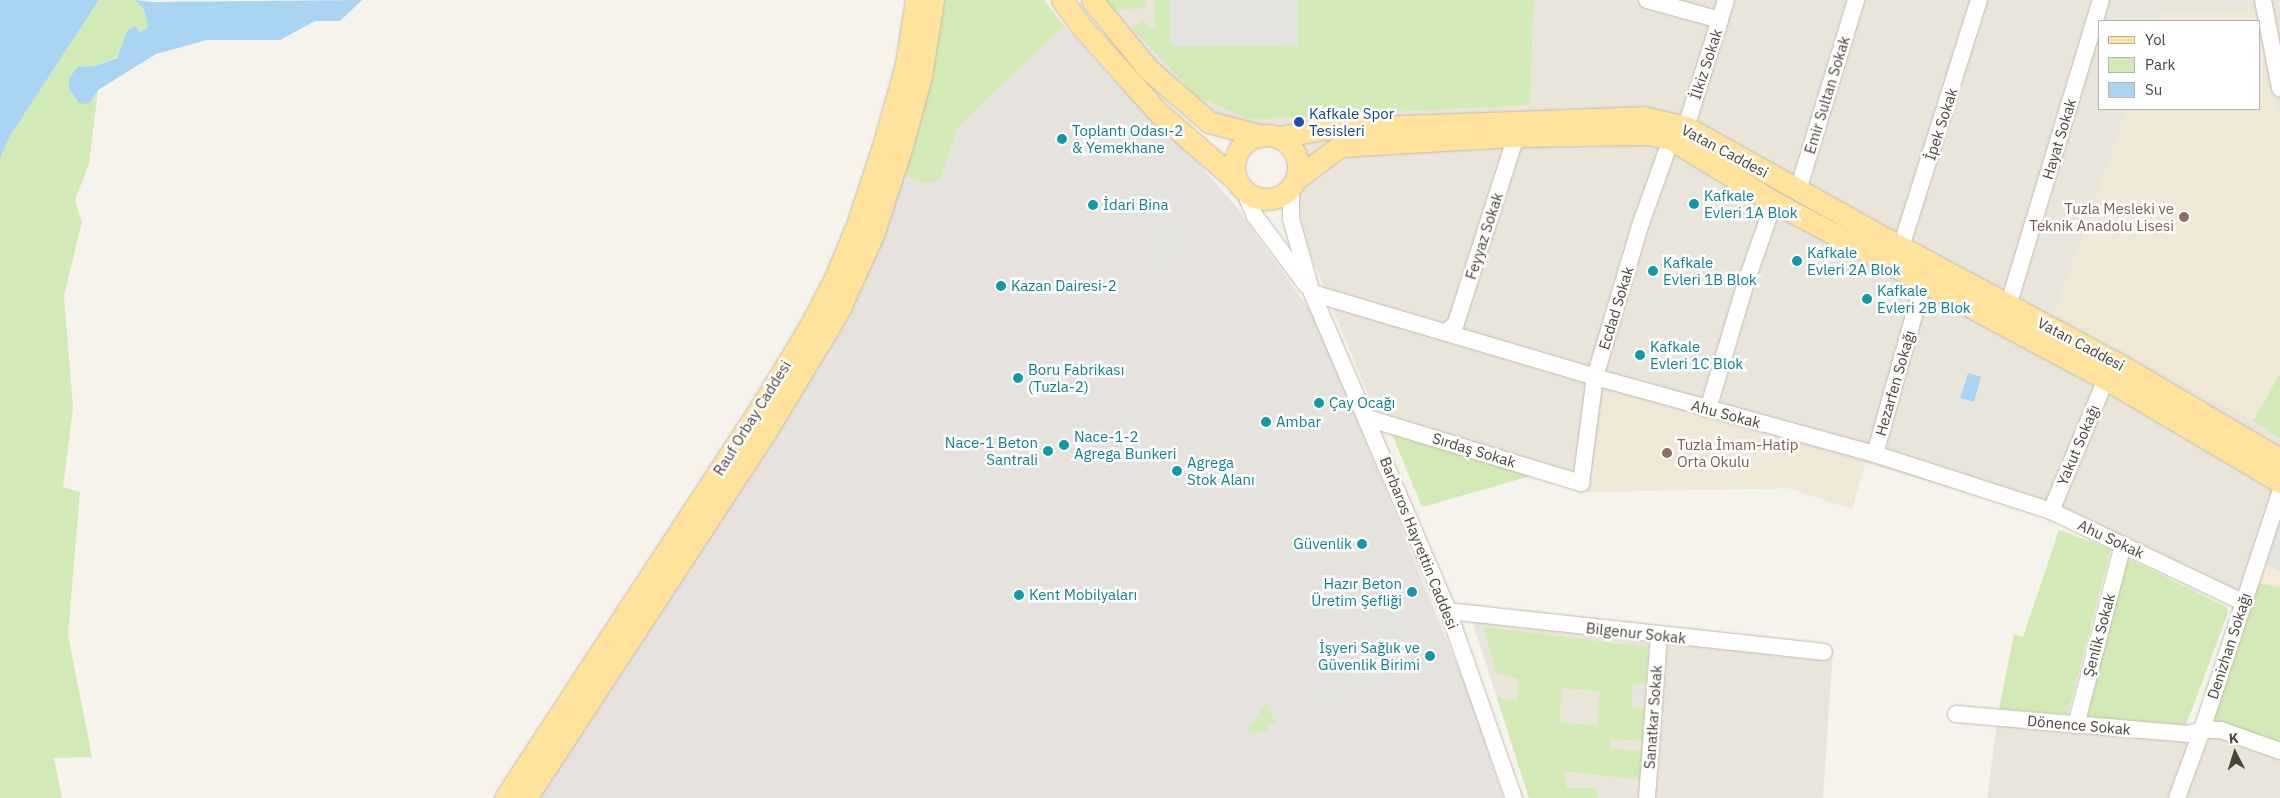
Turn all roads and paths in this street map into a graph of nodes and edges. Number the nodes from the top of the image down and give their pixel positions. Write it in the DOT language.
graph roads {
  1 [pos="916,0"];
  2 [pos="933,0"];
  3 [pos="1062,0"];
  4 [pos="1092,0"];
  5 [pos="1648,0"];
  6 [pos="1726,0"];
  7 [pos="1856,0"];
  8 [pos="1979,0"];
  9 [pos="2101,0"];
  10 [pos="2263,0"];
  11 [pos="1720,20"];
  12 [pos="2280,88"];
  13 [pos="1678,133"];
  14 [pos="1269,136"];
  15 [pos="1516,136"];
  16 [pos="1294,183"];
  17 [pos="1240,185"];
  18 [pos="1798,190"];
  19 [pos="1774,202"];
  20 [pos="1901,247"];
  21 [pos="1923,283"];
  22 [pos="1312,293"];
  23 [pos="2008,306"];
  24 [pos="1447,332"];
  25 [pos="1595,377"];
  26 [pos="2106,379"];
  27 [pos="1708,409"];
  28 [pos="1367,418"];
  29 [pos="1875,454"];
  30 [pos="2280,459"];
  31 [pos="2280,482"];
  32 [pos="1581,483"];
  33 [pos="2280,493"];
  34 [pos="2051,511"];
  35 [pos="2123,545"];
  36 [pos="2244,602"];
  37 [pos="1448,611"];
  38 [pos="1659,635"];
  39 [pos="1824,652"];
  40 [pos="1956,714"];
  41 [pos="2076,726"];
  42 [pos="2202,730"];
  43 [pos="2280,752"];
  44 [pos="505,798"];
  45 [pos="526,798"];
  46 [pos="1514,798"];
  47 [pos="1647,798"];
  48 [pos="2176,798"];
  1 -- 44 [label="main road, Rauf Orbay Caddesi"];
  2 -- 45 [label="main road, Rauf Orbay Caddesi"];
  3 -- 17 [label="main road"];
  4 -- 14 [label="main road"];
  5 -- 11 [label="street"];
  6 -- 11 [label="street, İlkiz Sokak"];
  7 -- 18 [label="street, Emir Sultan Sokak"];
  8 -- 20 [label="street, İpek Sokak"];
  9 -- 23 [label="street, Hayat Sokak"];
  10 -- 12 [label="street"];
  11 -- 13 [label="street, İlkiz Sokak"];
  13 -- 14 [label="main road, Vatan Caddesi"];
  13 -- 15 [label="main road, Vatan Caddesi"];
  13 -- 18 [label="main road, Vatan Caddesi"];
  13 -- 19 [label="main road, Vatan Caddesi"];
  13 -- 25 [label="street, Ecdad Sokak"];
  14 -- 16 [label="main road"];
  14 -- 17 [label="main road"];
  15 -- 16 [label="main road, Vatan Caddesi"];
  15 -- 24 [label="street, Feyyaz Sokak"];
  16 -- 17 [label="main road"];
  16 -- 22 [label="street"];
  17 -- 22 [label="street"];
  18 -- 20 [label="main road, Vatan Caddesi"];
  19 -- 21 [label="main road, Vatan Caddesi"];
  19 -- 27 [label="street"];
  20 -- 23 [label="main road, Vatan Caddesi"];
  21 -- 26 [label="main road, Vatan Caddesi"];
  21 -- 29 [label="street, Hezarfen Sokağı"];
  22 -- 24 [label="street, Ahu Sokak"];
  22 -- 28 [label="street, Barbaros Hayrettin Caddesi"];
  23 -- 30 [label="main road, Vatan Caddesi"];
  24 -- 25 [label="street, Ahu Sokak"];
  25 -- 27 [label="street, Ahu Sokak"];
  25 -- 32 [label="street, Ecdad Sokak"];
  26 -- 31 [label="main road, Vatan Caddesi"];
  26 -- 34 [label="street, Yakut Sokağı"];
  27 -- 29 [label="street, Ahu Sokak"];
  28 -- 32 [label="street, Sırdaş Sokak"];
  28 -- 37 [label="street, Barbaros Hayrettin Caddesi"];
  29 -- 34 [label="street, Ahu Sokak"];
  33 -- 36 [label="street, Denizhan Sokağı"];
  34 -- 35 [label="street, Ahu Sokak"];
  35 -- 36 [label="street, Ahu Sokak"];
  35 -- 41 [label="street, Şenlik Sokak"];
  36 -- 42 [label="street, Denizhan Sokağı"];
  37 -- 38 [label="street, Bilgenur Sokak"];
  37 -- 46 [label="street, Barbaros Hayrettin Caddesi"];
  38 -- 39 [label="street, Bilgenur Sokak"];
  38 -- 47 [label="street, Sanatkar Sokak"];
  40 -- 41 [label="street, Dönence Sokak"];
  41 -- 42 [label="street, Dönence Sokak"];
  42 -- 43 [label="street, Dönence Sokak"];
  42 -- 48 [label="street, Denizhan Sokağı"];
}
